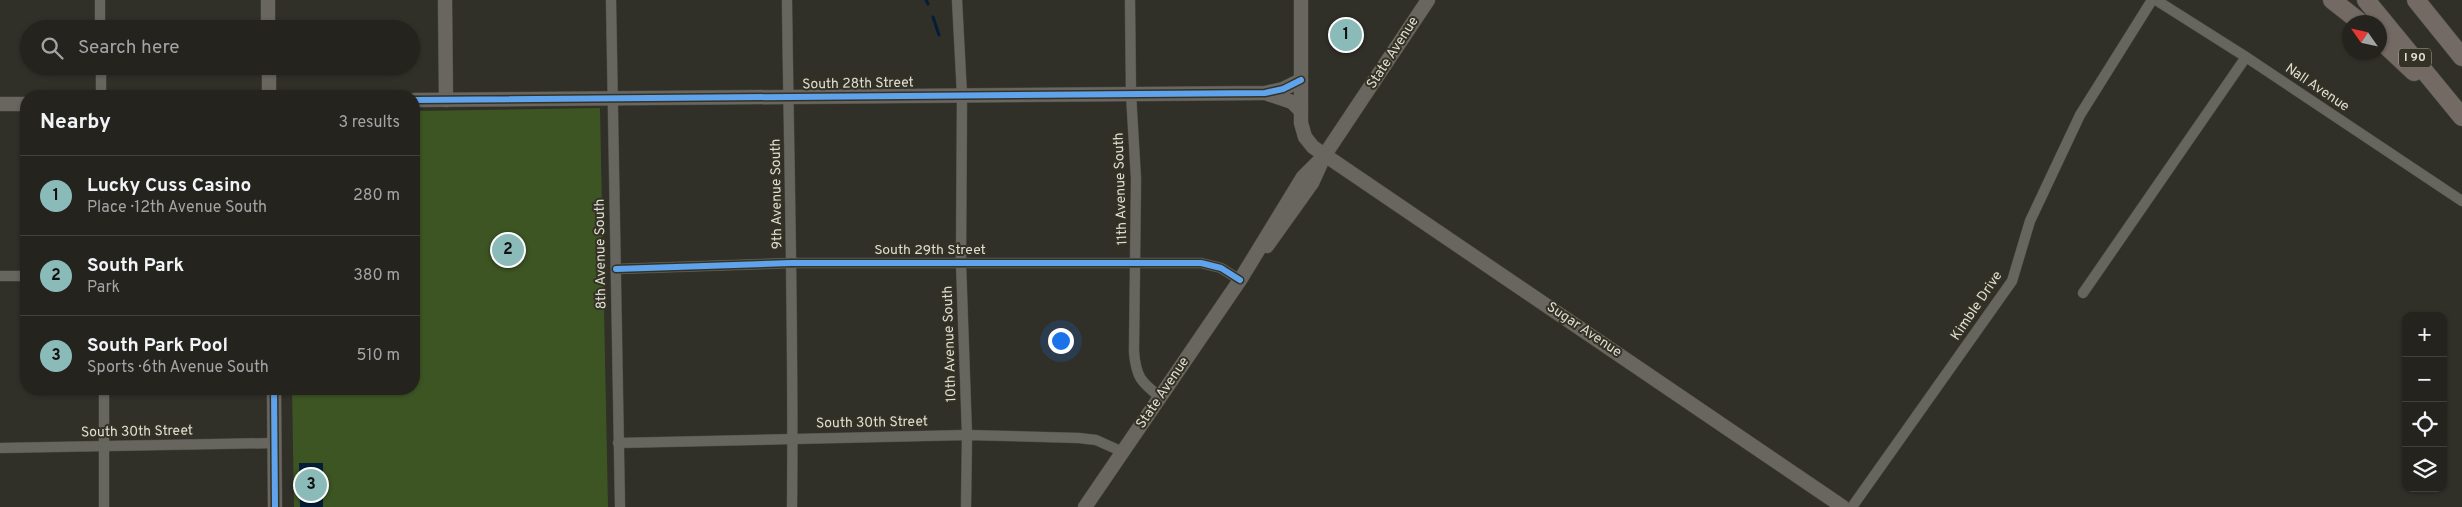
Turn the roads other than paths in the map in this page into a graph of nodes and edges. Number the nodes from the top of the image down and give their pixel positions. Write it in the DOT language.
graph roads {
  1 [pos="100,0"];
  2 [pos="268,0"];
  3 [pos="445,0"];
  4 [pos="611,0"];
  5 [pos="787,0"];
  6 [pos="957,0"];
  7 [pos="1130,0"];
  8 [pos="1301,0"];
  9 [pos="1428,0"];
  10 [pos="2154,0"];
  11 [pos="2332,0"];
  12 [pos="2366,0"];
  13 [pos="2416,0"];
  14 [pos="2432,0"];
  15 [pos="2351,15"];
  16 [pos="100,20"];
  17 [pos="268,20"];
  18 [pos="2387,47"];
  19 [pos="2462,53"];
  20 [pos="2246,56"];
  21 [pos="2462,57"];
  22 [pos="101,75"];
  23 [pos="269,75"];
  24 [pos="1301,80"];
  25 [pos="101,90"];
  26 [pos="269,90"];
  27 [pos="1264,93"];
  28 [pos="1131,94"];
  29 [pos="962,95"];
  30 [pos="788,97"];
  31 [pos="612,98"];
  32 [pos="420,100"];
  33 [pos="446,100"];
  34 [pos="0,104"];
  35 [pos="20,104"];
  36 [pos="1300,110"];
  37 [pos="2462,117"];
  38 [pos="2462,132"];
  39 [pos="1324,156"];
  40 [pos="2462,201"];
  41 [pos="791,263"];
  42 [pos="961,263"];
  43 [pos="1137,263"];
  44 [pos="616,269"];
  45 [pos="0,276"];
  46 [pos="20,276"];
  47 [pos="1240,280"];
  48 [pos="2083,293"];
  49 [pos="104,395"];
  50 [pos="274,395"];
  51 [pos="1160,397"];
  52 [pos="967,435"];
  53 [pos="793,439"];
  54 [pos="274,443"];
  55 [pos="618,443"];
  56 [pos="104,446"];
  57 [pos="0,448"];
  58 [pos="1123,452"];
  59 [pos="104,507"];
  60 [pos="276,507"];
  61 [pos="620,507"];
  62 [pos="792,507"];
  63 [pos="966,507"];
  64 [pos="1085,507"];
  65 [pos="1843,507"];
  66 [pos="1852,507"];
  1 -- 16 [label="street"];
  2 -- 17 [label="main road"];
  3 -- 33 [label="main road"];
  4 -- 31 [label="street, 8th Avenue South"];
  5 -- 30 [label="street, 9th Avenue South"];
  6 -- 29 [label="street, 10th Avenue South"];
  7 -- 28 [label="street, 11th Avenue South"];
  8 -- 24 [label="main road, Sugar Avenue"];
  9 -- 39 [label="main road, State Avenue"];
  10 -- 20 [label="street, Nall Avenue"];
  10 -- 66 [label="street, Kimble Drive"];
  11 -- 15 [label="highway"];
  12 -- 37 [label="highway, I 90"];
  13 -- 21 [label="highway, I 90"];
  14 -- 19 [label="highway"];
  18 -- 38 [label="highway"];
  20 -- 40 [label="street, Nall Avenue"];
  20 -- 48 [label="street"];
  22 -- 25 [label="street"];
  23 -- 26 [label="main road"];
  24 -- 27 [label="main road, South 28th Street"];
  24 -- 36 [label="main road, Sugar Avenue"];
  27 -- 28 [label="main road, South 28th Street"];
  27 -- 36 [label="main road, South 28th Street"];
  28 -- 29 [label="main road, South 28th Street"];
  28 -- 43 [label="street, 11th Avenue South"];
  29 -- 30 [label="main road, South 28th Street"];
  29 -- 42 [label="street, 10th Avenue South"];
  30 -- 31 [label="main road, South 28th Street"];
  30 -- 41 [label="street, 9th Avenue South"];
  31 -- 33 [label="main road, South 28th Street"];
  31 -- 44 [label="street, 8th Avenue South"];
  32 -- 33 [label="main road, South 28th Street"];
  34 -- 35 [label="main road"];
  36 -- 39 [label="main road, Sugar Avenue"];
  39 -- 47 [label="main road, State Avenue"];
  39 -- 65 [label="main road, Sugar Avenue"];
  41 -- 42 [label="street, South 29th Street"];
  41 -- 44 [label="street, South 29th Street"];
  41 -- 53 [label="street, 9th Avenue South"];
  42 -- 43 [label="street, South 29th Street"];
  42 -- 52 [label="street, 10th Avenue South"];
  43 -- 47 [label="street, South 29th Street"];
  43 -- 51 [label="street, 11th Avenue South"];
  44 -- 55 [label="street, 8th Avenue South"];
  45 -- 46 [label="street"];
  47 -- 51 [label="main road, State Avenue"];
  49 -- 56 [label="street"];
  50 -- 54 [label="main road"];
  51 -- 58 [label="main road, State Avenue"];
  52 -- 53 [label="street, South 30th Street"];
  52 -- 58 [label="street, South 30th Street"];
  52 -- 63 [label="street, 10th Avenue South"];
  53 -- 55 [label="street, South 30th Street"];
  53 -- 62 [label="street, 9th Avenue South"];
  54 -- 56 [label="street, South 30th Street"];
  54 -- 60 [label="main road"];
  55 -- 61 [label="street, 8th Avenue South"];
  56 -- 57 [label="street, South 30th Street"];
  56 -- 59 [label="street"];
  58 -- 64 [label="main road, State Avenue"];
}
